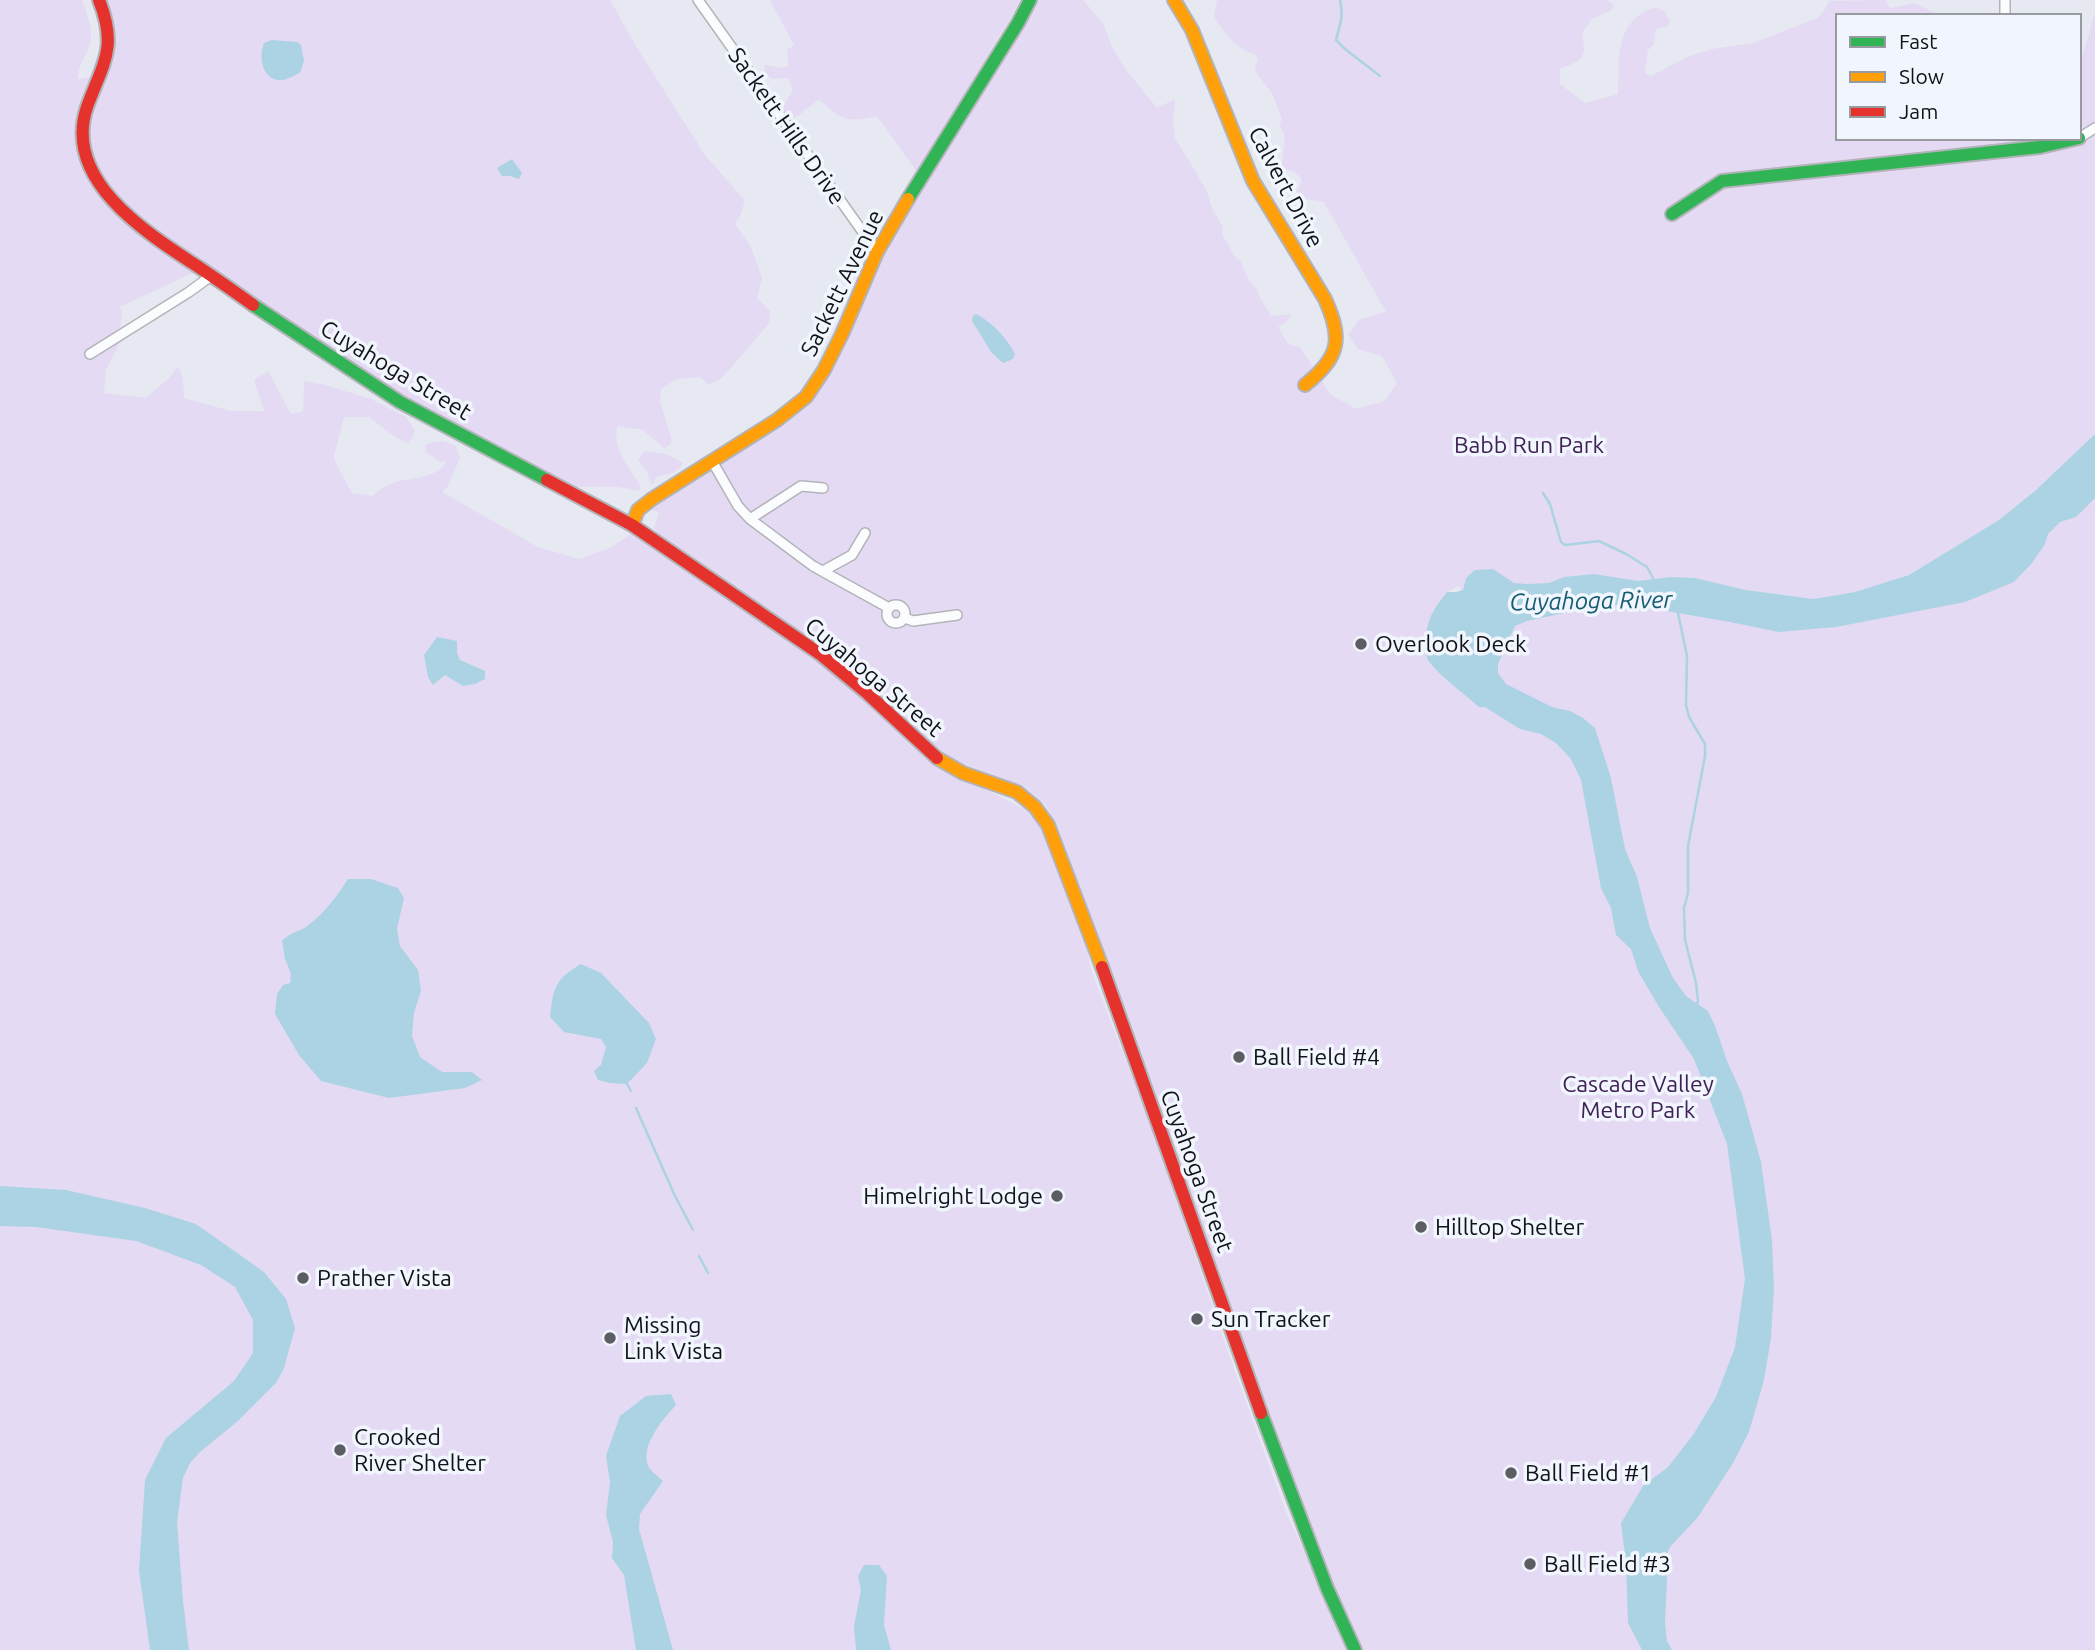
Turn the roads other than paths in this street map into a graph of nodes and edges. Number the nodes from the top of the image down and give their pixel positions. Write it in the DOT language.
graph roads {
  1 [pos="99,0"];
  2 [pos="698,0"];
  3 [pos="1030,0"];
  4 [pos="1174,0"];
  5 [pos="2075,140"];
  6 [pos="1672,214"];
  7 [pos="877,252"];
  8 [pos="211,276"];
  9 [pos="90,354"];
  10 [pos="1305,385"];
  11 [pos="712,461"];
  12 [pos="823,488"];
  13 [pos="750,519"];
  14 [pos="632,525"];
  15 [pos="865,533"];
  16 [pos="823,571"];
  17 [pos="957,615"];
  18 [pos="1355,1650"];
  1 -- 8 [label="street, Cuyahoga Street"];
  2 -- 7 [label="street, Sackett Hills Drive"];
  3 -- 7 [label="street, Sackett Avenue"];
  4 -- 10 [label="street, Calvert Drive"];
  5 -- 6 [label="street"];
  7 -- 11 [label="street, Sackett Avenue"];
  8 -- 9 [label="street"];
  8 -- 14 [label="street, Cuyahoga Street"];
  11 -- 13 [label="street"];
  11 -- 14 [label="street, Sackett Avenue"];
  12 -- 13 [label="street"];
  13 -- 16 [label="street"];
  14 -- 18 [label="street, Cuyahoga Street"];
  15 -- 16 [label="street"];
  16 -- 17 [label="street"];
}
